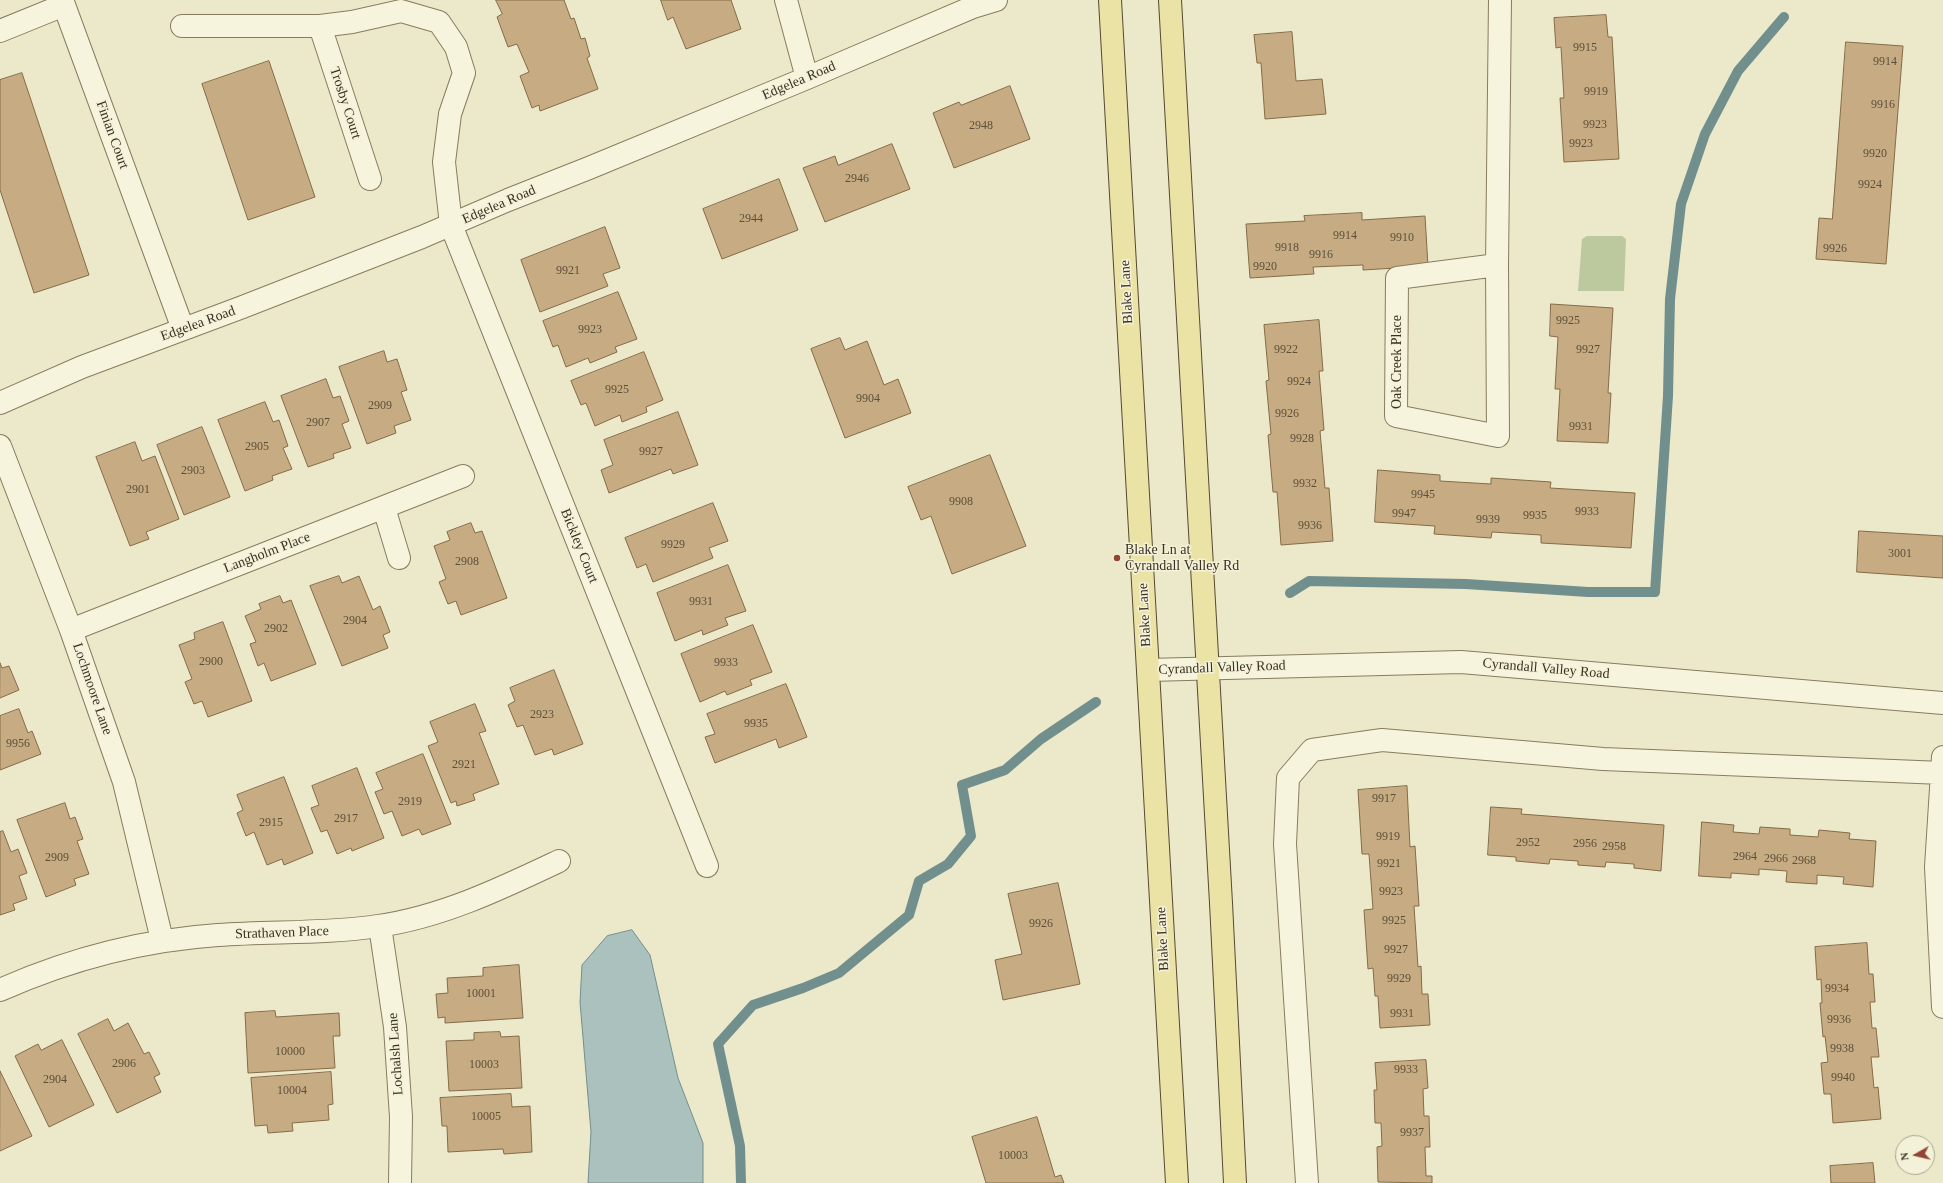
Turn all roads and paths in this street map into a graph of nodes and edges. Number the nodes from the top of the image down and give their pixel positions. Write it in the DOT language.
graph roads {
  1 [pos="786,0"];
  2 [pos="996,0"];
  3 [pos="1110,0"];
  4 [pos="1170,0"];
  5 [pos="1500,0"];
  6 [pos="182,26"];
  7 [pos="320,26"];
  8 [pos="0,31"];
  9 [pos="807,78"];
  10 [pos="370,179"];
  11 [pos="450,225"];
  12 [pos="1497,265"];
  13 [pos="183,330"];
  14 [pos="0,403"];
  15 [pos="0,446"];
  16 [pos="463,476"];
  17 [pos="384,508"];
  18 [pos="399,558"];
  19 [pos="72,630"];
  20 [pos="1207,669"];
  21 [pos="1148,670"];
  22 [pos="1943,703"];
  23 [pos="1942,765"];
  24 [pos="559,861"];
  25 [pos="707,866"];
  26 [pos="380,926"];
  27 [pos="162,940"];
  28 [pos="0,990"];
  29 [pos="1943,1007"];
  30 [pos="400,1183"];
  31 [pos="1177,1183"];
  32 [pos="1235,1183"];
  33 [pos="1307,1183"];
  1 -- 9 [label="street"];
  2 -- 9 [label="street, Edgelea Road"];
  3 -- 21 [label="main road, Blake Lane"];
  4 -- 20 [label="main road"];
  5 -- 12 [label="street, Oak Creek Place"];
  6 -- 7 [label="street"];
  7 -- 10 [label="street, Trosby Court"];
  7 -- 11 [label="street"];
  8 -- 13 [label="street, Finian Court"];
  9 -- 11 [label="street, Edgelea Road"];
  11 -- 13 [label="street, Edgelea Road"];
  11 -- 25 [label="street, Bickley Court"];
  12 -- 12 [label="street, Oak Creek Place"];
  13 -- 14 [label="street, Edgelea Road"];
  15 -- 19 [label="street, Lochmoore Lane"];
  16 -- 17 [label="street, Langholm Place"];
  17 -- 18 [label="street"];
  17 -- 19 [label="street, Langholm Place"];
  19 -- 27 [label="street, Lochmoore Lane"];
  20 -- 21 [label="street, Cyrandall Valley Road"];
  20 -- 22 [label="street, Cyrandall Valley Road"];
  20 -- 32 [label="main road"];
  21 -- 31 [label="main road, Blake Lane"];
  23 -- 29 [label="street"];
  23 -- 33 [label="street"];
  24 -- 26 [label="street, Strathaven Place"];
  26 -- 27 [label="street, Strathaven Place"];
  26 -- 30 [label="street, Lochalsh Lane"];
  27 -- 28 [label="street, Strathaven Place"];
}
